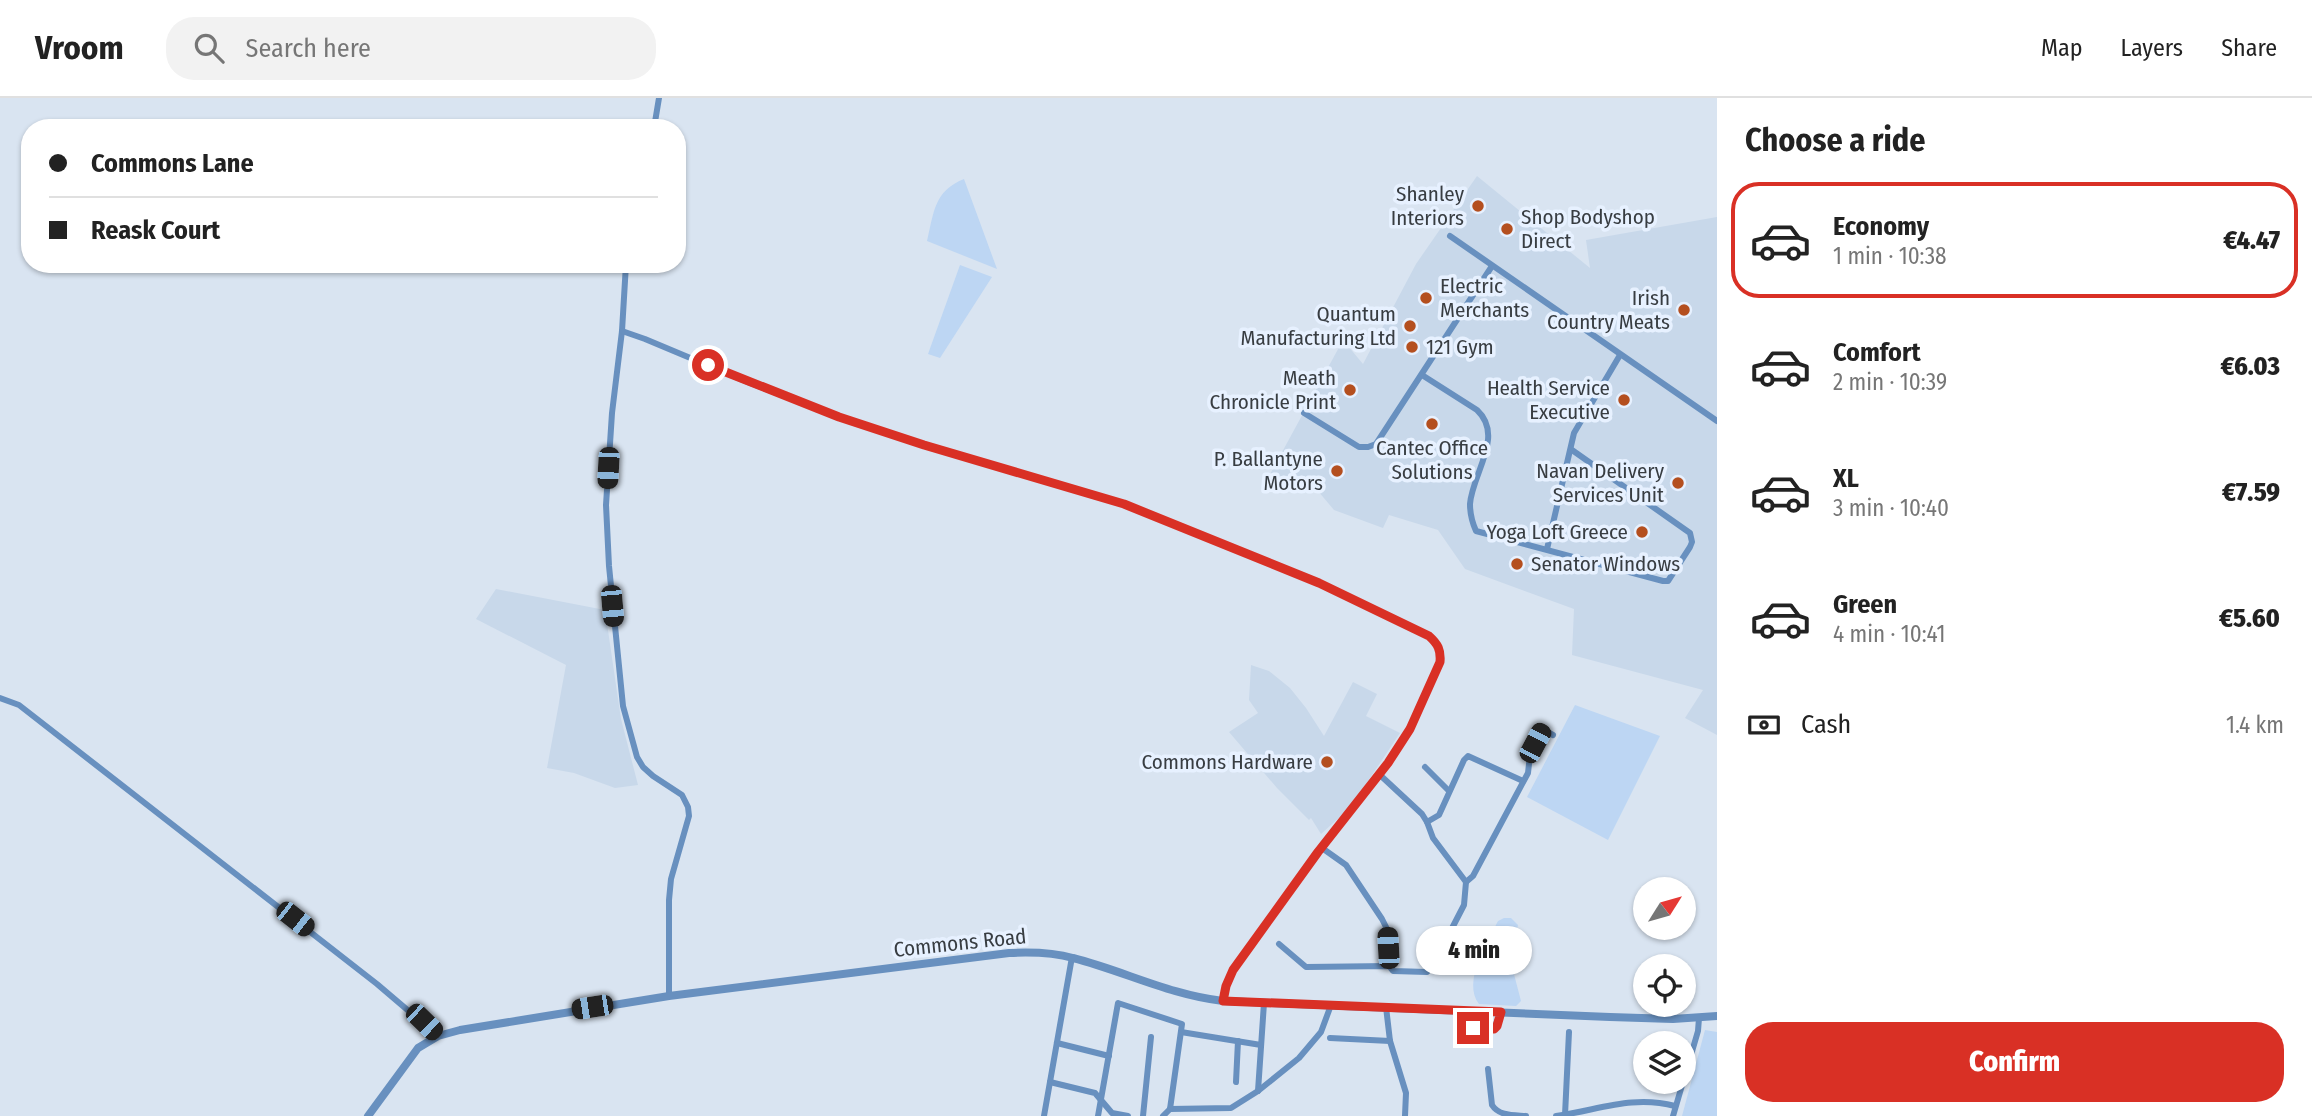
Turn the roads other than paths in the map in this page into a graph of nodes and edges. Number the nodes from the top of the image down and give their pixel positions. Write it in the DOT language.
graph roads {
  1 [pos="659,98"];
  2 [pos="656,119"];
  3 [pos="1450,236"];
  4 [pos="1492,266"];
  5 [pos="625,273"];
  6 [pos="622,331"];
  7 [pos="1620,355"];
  8 [pos="1422,375"];
  9 [pos="1304,413"];
  10 [pos="1717,421"];
  11 [pos="1572,450"];
  12 [pos="1547,549"];
  13 [pos="0,698"];
  14 [pos="1553,736"];
  15 [pos="1425,767"];
  16 [pos="1380,775"];
  17 [pos="1523,781"];
  18 [pos="1449,791"];
  19 [pos="1427,822"];
  20 [pos="1322,848"];
  21 [pos="1465,882"];
  22 [pos="1279,944"];
  23 [pos="1072,957"];
  24 [pos="1389,966"];
  25 [pos="668,996"];
  26 [pos="1223,1001"];
  27 [pos="1264,1003"];
  28 [pos="1331,1005"];
  29 [pos="1386,1007"];
  30 [pos="1501,1012"];
  31 [pos="1717,1016"];
  32 [pos="1699,1018"];
  33 [pos="1457,1027"];
  34 [pos="1181,1032"];
  35 [pos="1569,1032"];
  36 [pos="438,1036"];
  37 [pos="1151,1037"];
  38 [pos="1329,1038"];
  39 [pos="1696,1038"];
  40 [pos="1238,1041"];
  41 [pos="1390,1041"];
  42 [pos="1057,1043"];
  43 [pos="1261,1045"];
  44 [pos="1108,1056"];
  45 [pos="1488,1069"];
  46 [pos="1050,1082"];
  47 [pos="1236,1082"];
  48 [pos="1258,1091"];
  49 [pos="1679,1094"];
  50 [pos="1101,1099"];
  51 [pos="1612,1106"];
  52 [pos="1675,1106"];
  53 [pos="1170,1109"];
  54 [pos="1564,1115"];
  55 [pos="368,1116"];
  56 [pos="1044,1116"];
  57 [pos="1098,1116"];
  58 [pos="1128,1116"];
  59 [pos="1143,1116"];
  60 [pos="1163,1116"];
  61 [pos="1405,1116"];
  62 [pos="1526,1116"];
  63 [pos="1556,1116"];
  64 [pos="1611,1116"];
  65 [pos="1673,1116"];
  1 -- 2 [label="street"];
  3 -- 4 [label="street"];
  4 -- 7 [label="street"];
  4 -- 8 [label="street"];
  5 -- 6 [label="street"];
  6 -- 16 [label="street"];
  6 -- 25 [label="street"];
  7 -- 10 [label="street"];
  7 -- 11 [label="street"];
  8 -- 9 [label="street"];
  8 -- 12 [label="street"];
  11 -- 12 [label="street"];
  11 -- 12 [label="street"];
  13 -- 36 [label="street"];
  14 -- 17 [label="street"];
  15 -- 18 [label="street"];
  16 -- 19 [label="street"];
  16 -- 20 [label="street"];
  17 -- 18 [label="street"];
  17 -- 21 [label="street"];
  18 -- 19 [label="street"];
  19 -- 21 [label="street"];
  20 -- 24 [label="street"];
  20 -- 26 [label="street"];
  21 -- 24 [label="street"];
  22 -- 24 [label="street"];
  23 -- 25 [label="street, Commons Road"];
  23 -- 26 [label="street, Commons Road"];
  23 -- 42 [label="street"];
  25 -- 36 [label="street, Commons Road"];
  26 -- 27 [label="street, Commons Road"];
  27 -- 28 [label="street, Commons Road"];
  27 -- 43 [label="street"];
  28 -- 29 [label="street, Commons Road"];
  28 -- 48 [label="street"];
  29 -- 30 [label="street, Commons Road"];
  29 -- 41 [label="street"];
  30 -- 32 [label="street, Commons Road"];
  30 -- 33 [label="street"];
  31 -- 32 [label="street, Commons Road"];
  32 -- 39 [label="street"];
  34 -- 40 [label="street"];
  34 -- 44 [label="street"];
  34 -- 53 [label="street"];
  35 -- 54 [label="street"];
  36 -- 55 [label="street, Commons Road"];
  37 -- 59 [label="street"];
  38 -- 41 [label="street"];
  40 -- 43 [label="street"];
  40 -- 47 [label="street"];
  41 -- 61 [label="street"];
  42 -- 44 [label="street"];
  42 -- 46 [label="street"];
  43 -- 48 [label="street"];
  44 -- 50 [label="street"];
  45 -- 62 [label="street"];
  46 -- 50 [label="street"];
  46 -- 56 [label="street"];
  48 -- 53 [label="street"];
  49 -- 52 [label="street"];
  50 -- 57 [label="street"];
  50 -- 58 [label="street"];
  51 -- 52 [label="street"];
  51 -- 54 [label="street"];
  51 -- 64 [label="street"];
  52 -- 65 [label="street"];
  53 -- 60 [label="street"];
  54 -- 63 [label="street"];
}
